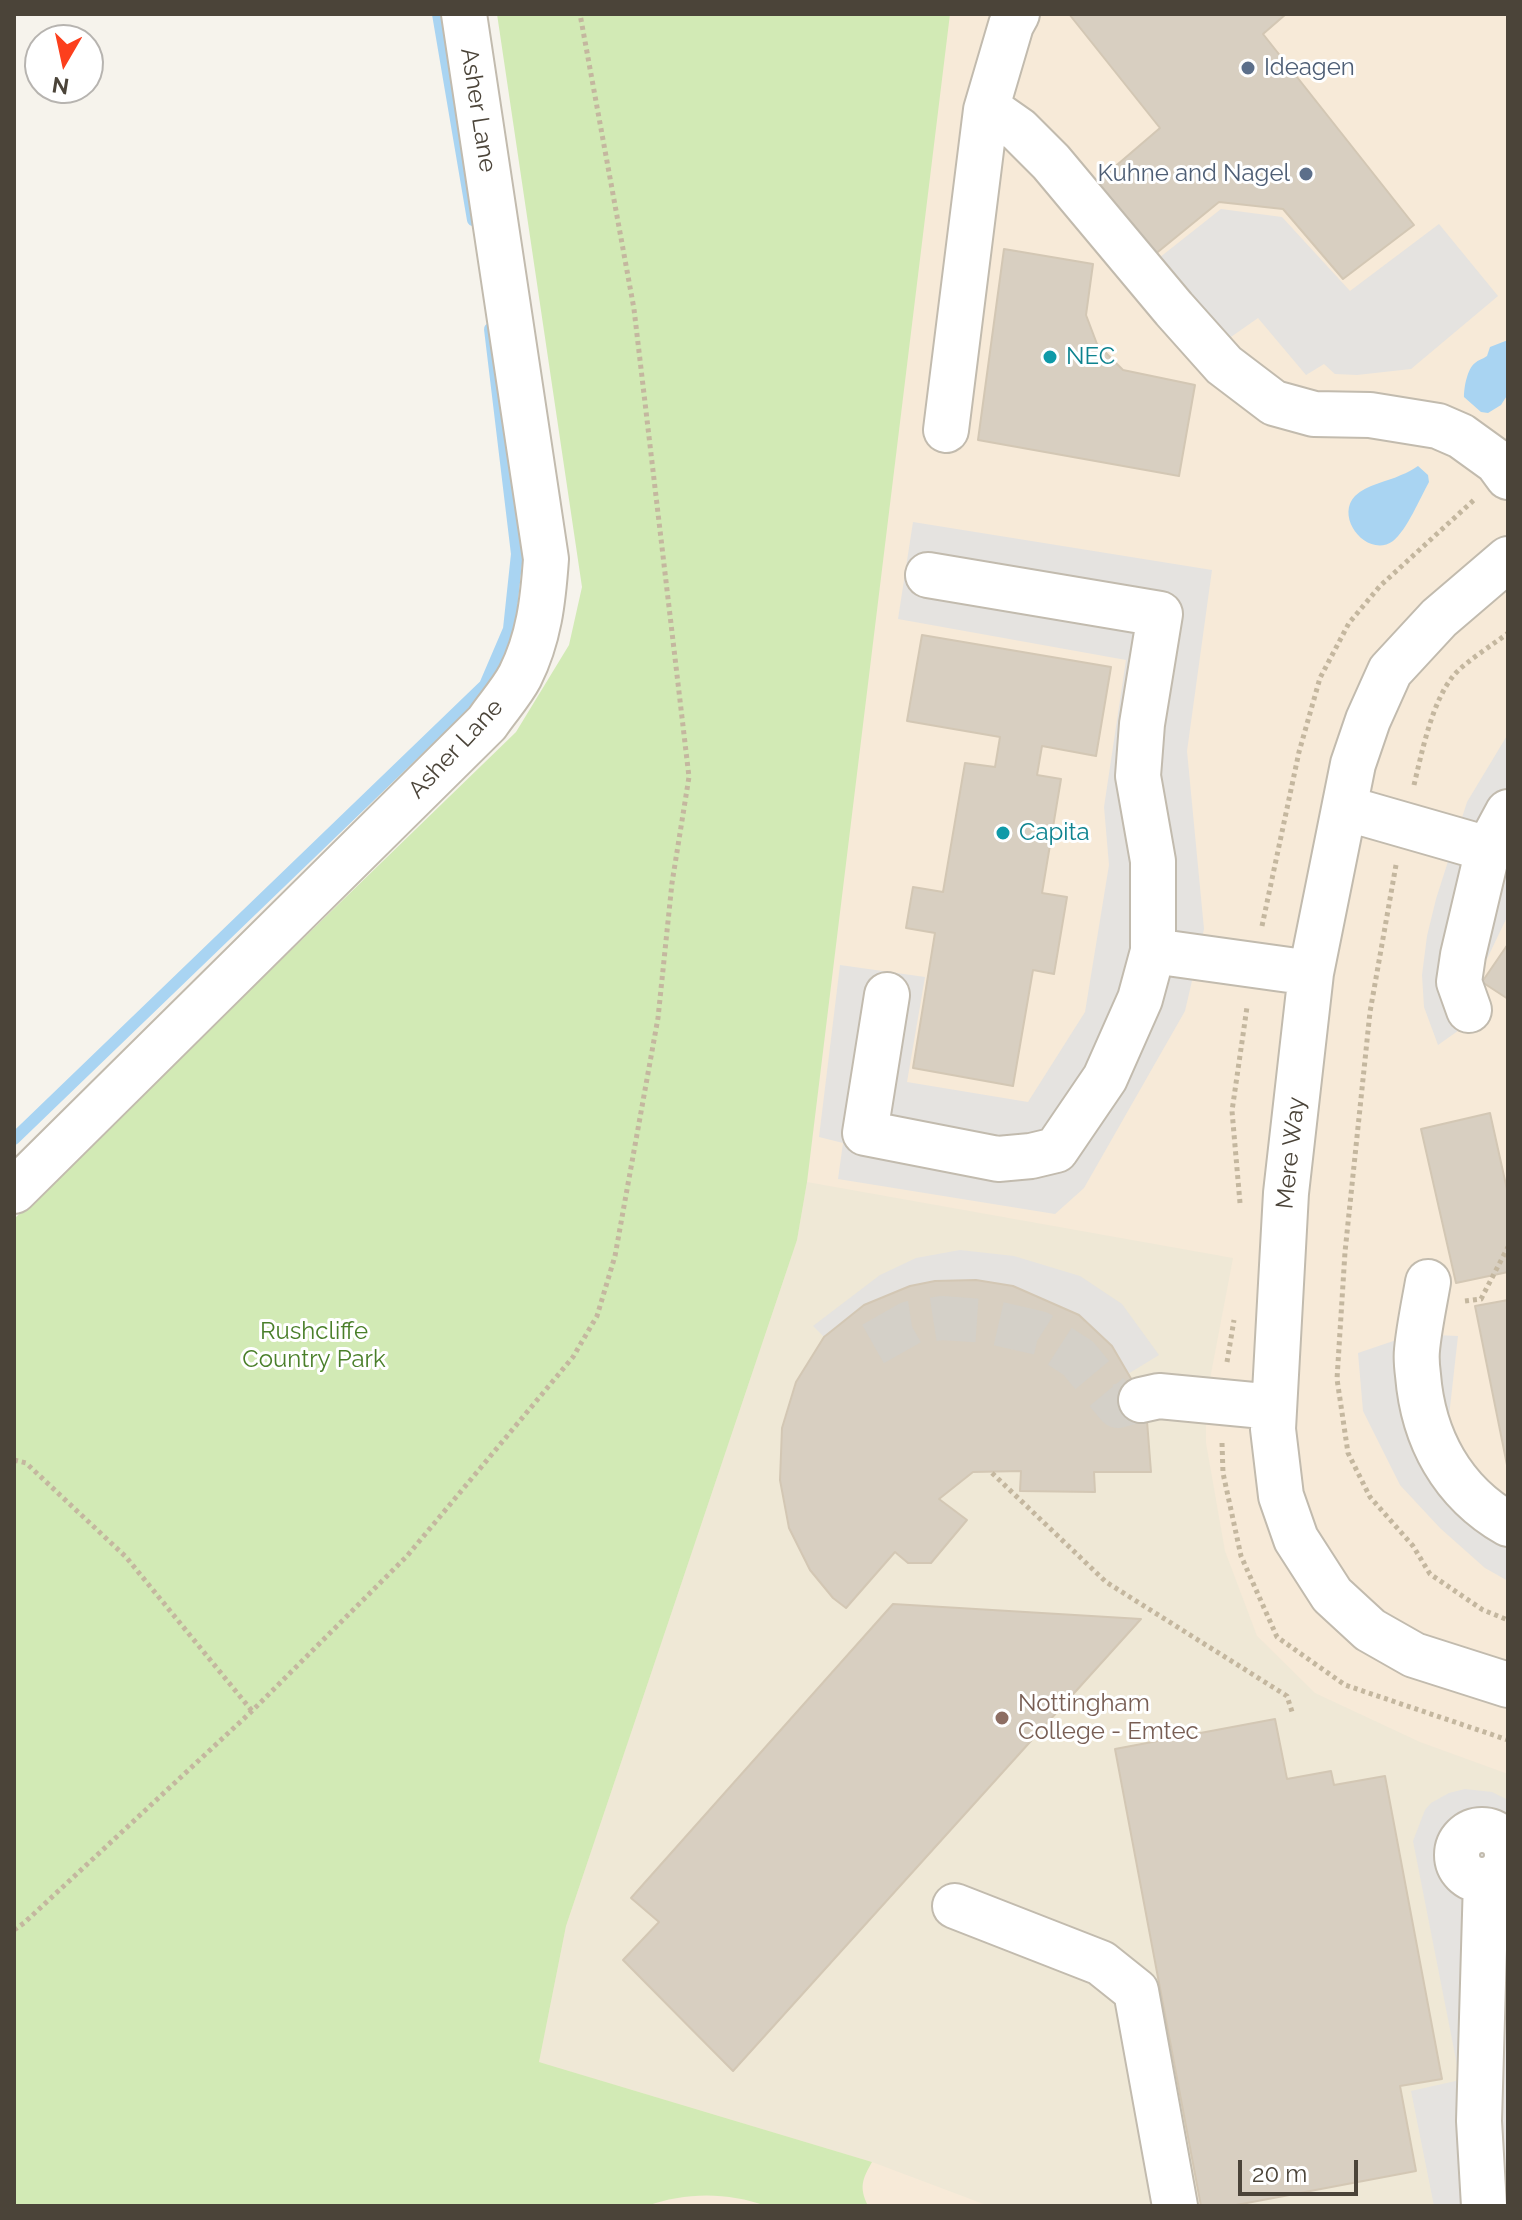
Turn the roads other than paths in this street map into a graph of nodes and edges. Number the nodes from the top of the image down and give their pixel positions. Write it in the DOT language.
graph roads {
  1 [pos="464,14"];
  2 [pos="1017,14"];
  3 [pos="986,110"];
  4 [pos="946,430"];
  5 [pos="1508,477"];
  6 [pos="1508,559"];
  7 [pos="928,575"];
  8 [pos="1345,808"];
  9 [pos="1498,831"];
  10 [pos="1153,951"];
  11 [pos="1311,973"];
  12 [pos="887,995"];
  13 [pos="1469,1010"];
  14 [pos="14,1191"];
  15 [pos="1426,1293"];
  16 [pos="1141,1400"];
  17 [pos="1274,1407"];
  18 [pos="1508,1524"];
  19 [pos="1508,1685"];
  20 [pos="1486,1880"];
  21 [pos="955,1906"];
  22 [pos="1175,2206"];
  23 [pos="1484,2206"];
  1 -- 14 [label="street, Asher Lane"];
  2 -- 3 [label="street"];
  3 -- 4 [label="street"];
  3 -- 5 [label="street"];
  6 -- 8 [label="street, Mere Way"];
  7 -- 10 [label="street"];
  8 -- 9 [label="street"];
  8 -- 11 [label="street, Mere Way"];
  9 -- 13 [label="street"];
  10 -- 11 [label="street"];
  10 -- 12 [label="street"];
  11 -- 17 [label="street, Mere Way"];
  15 -- 18 [label="street"];
  16 -- 17 [label="street"];
  17 -- 19 [label="street, Mere Way"];
  20 -- 23 [label="street"];
  21 -- 22 [label="street"];
}
